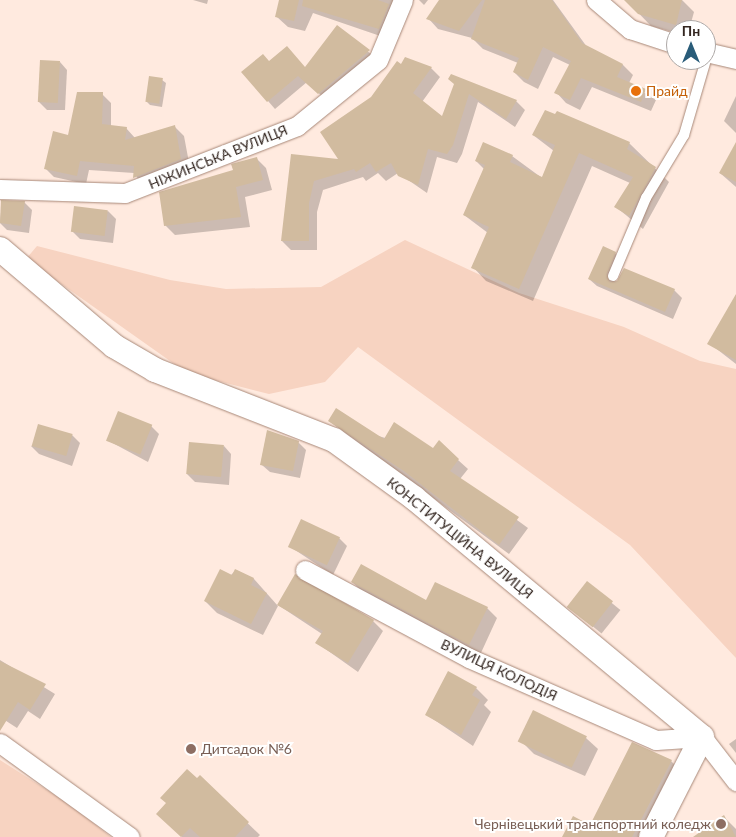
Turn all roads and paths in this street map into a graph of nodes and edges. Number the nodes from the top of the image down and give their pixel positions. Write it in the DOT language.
graph roads {
  1 [pos="403,0"];
  2 [pos="596,0"];
  3 [pos="666,41"];
  4 [pos="716,57"];
  5 [pos="736,59"];
  6 [pos="702,70"];
  7 [pos="0,189"];
  8 [pos="0,249"];
  9 [pos="613,276"];
  10 [pos="305,570"];
  11 [pos="702,737"];
  12 [pos="0,743"];
  13 [pos="736,781"];
  14 [pos="130,837"];
  15 [pos="651,837"];
  1 -- 7 [label="street, НІЖИНСЬКА ВУЛИЦЯ"];
  2 -- 3 [label="street"];
  4 -- 5 [label="street"];
  6 -- 9 [label="lane"];
  8 -- 11 [label="street, КОНСТИТУЦІЙНА ВУЛИЦЯ"];
  10 -- 11 [label="street, ВУЛИЦЯ КОЛОДІЯ"];
  11 -- 13 [label="street, КОНСТИТУЦІЙНА ВУЛИЦЯ"];
  11 -- 15 [label="street"];
  12 -- 14 [label="street"];
}
